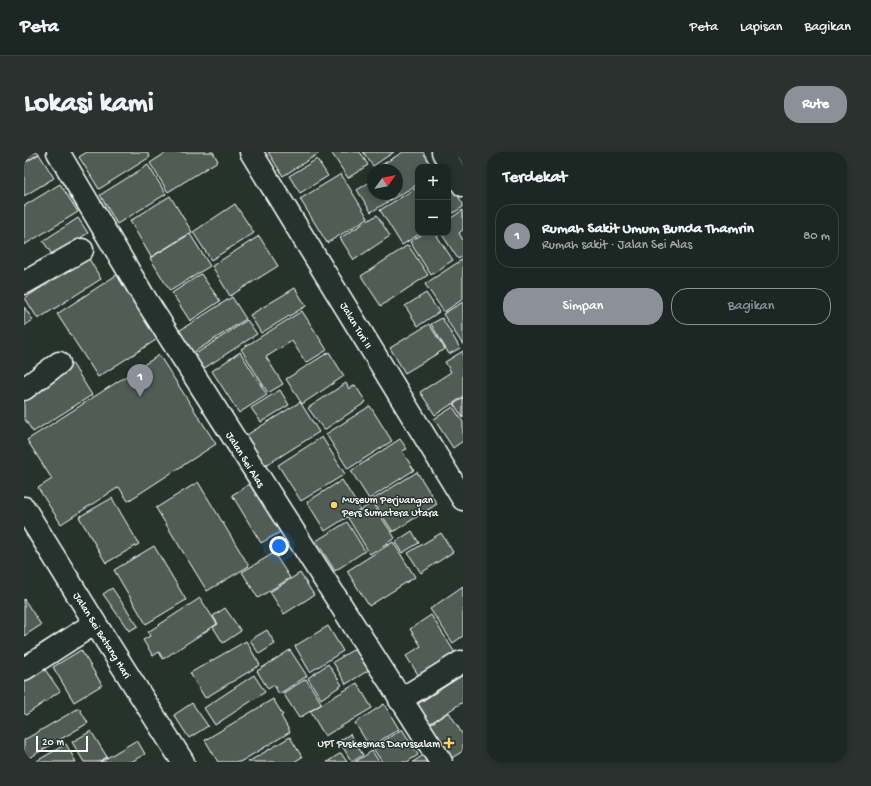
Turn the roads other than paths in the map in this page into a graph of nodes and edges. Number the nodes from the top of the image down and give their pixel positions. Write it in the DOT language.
graph roads {
  1 [pos="58,152"];
  2 [pos="251,152"];
  3 [pos="443,152"];
  4 [pos="463,185"];
  5 [pos="82,250"];
  6 [pos="24,283"];
  7 [pos="59,363"];
  8 [pos="24,389"];
  9 [pos="463,498"];
  10 [pos="24,508"];
  11 [pos="95,623"];
  12 [pos="461,662"];
  13 [pos="24,669"];
  14 [pos="400,700"];
  15 [pos="183,762"];
  16 [pos="441,762"];
  1 -- 14 [label="street, Jalan Sei Alas"];
  2 -- 9 [label="street, Jalan Turi II"];
  3 -- 4 [label="street"];
  5 -- 6 [label="street"];
  7 -- 8 [label="street"];
  10 -- 11 [label="street, Jalan Sei Batang Hari"];
  11 -- 13 [label="street"];
  11 -- 15 [label="street, Jalan Sei Batang Hari"];
  12 -- 14 [label="street"];
  14 -- 16 [label="street, Jalan Sei Alas"];
}
